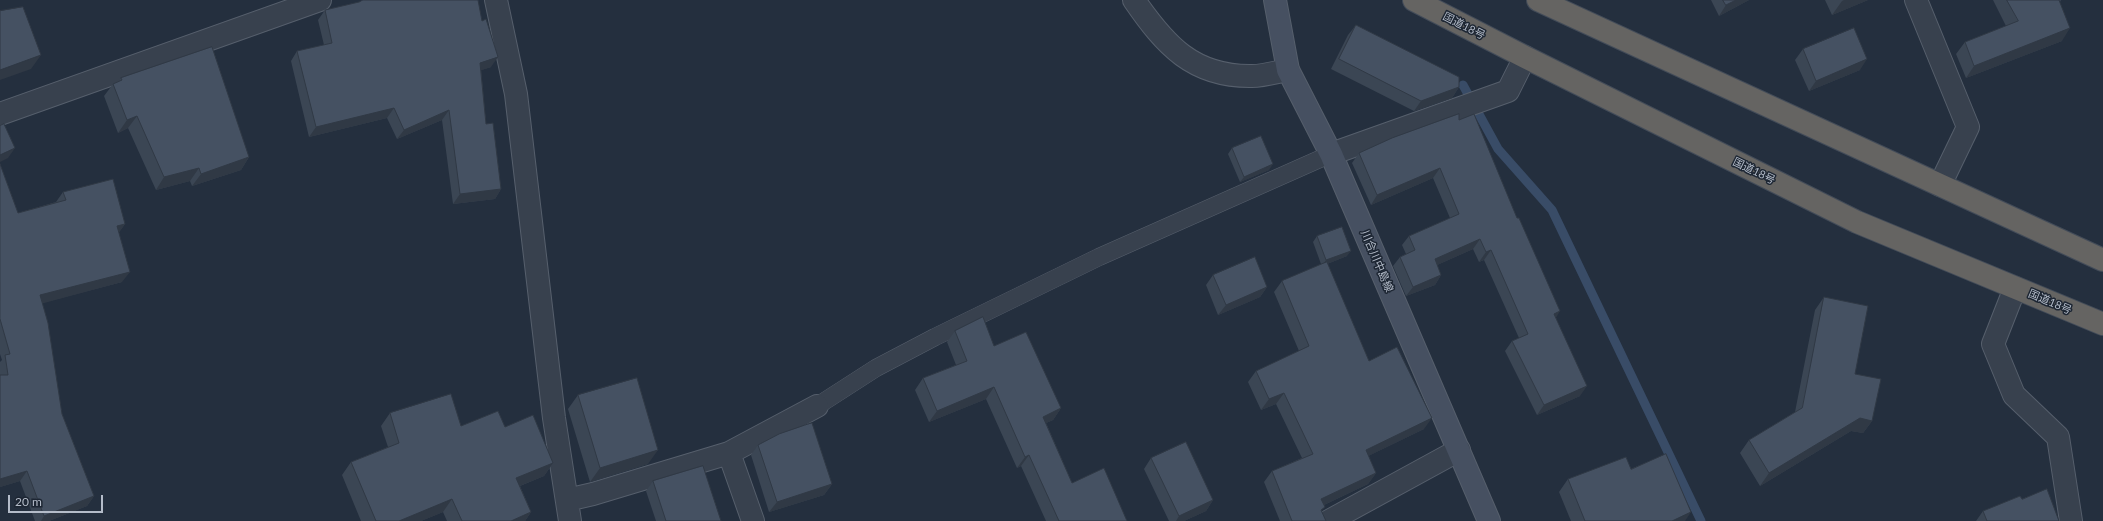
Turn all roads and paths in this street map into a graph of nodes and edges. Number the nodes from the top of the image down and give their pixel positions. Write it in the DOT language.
graph roads {
  1 [pos="320,0"];
  2 [pos="496,0"];
  3 [pos="1134,0"];
  4 [pos="1275,0"];
  5 [pos="1414,0"];
  6 [pos="1538,0"];
  7 [pos="1916,0"];
  8 [pos="1525,57"];
  9 [pos="1288,70"];
  10 [pos="0,114"];
  11 [pos="1331,154"];
  12 [pos="1940,185"];
  13 [pos="2103,260"];
  14 [pos="2015,288"];
  15 [pos="2103,324"];
  16 [pos="817,406"];
  17 [pos="1459,450"];
  18 [pos="729,453"];
  19 [pos="568,511"];
  20 [pos="753,521"];
  21 [pos="1329,521"];
  22 [pos="1489,521"];
  23 [pos="2071,521"];
  1 -- 10 [label="street"];
  2 -- 19 [label="street"];
  3 -- 9 [label="street"];
  4 -- 9 [label="main road, 川合川中島線"];
  5 -- 8 [label="highway, 国道18号"];
  6 -- 12 [label="highway"];
  7 -- 12 [label="street"];
  8 -- 11 [label="street"];
  8 -- 14 [label="highway, 国道18号"];
  9 -- 11 [label="main road, 川合川中島線"];
  11 -- 16 [label="lane"];
  11 -- 17 [label="main road, 川合川中島線"];
  12 -- 13 [label="highway"];
  14 -- 15 [label="highway, 国道18号"];
  14 -- 23 [label="street"];
  16 -- 18 [label="street"];
  17 -- 21 [label="street"];
  17 -- 22 [label="main road, 川合川中島線"];
  18 -- 19 [label="street"];
  18 -- 20 [label="street"];
}
